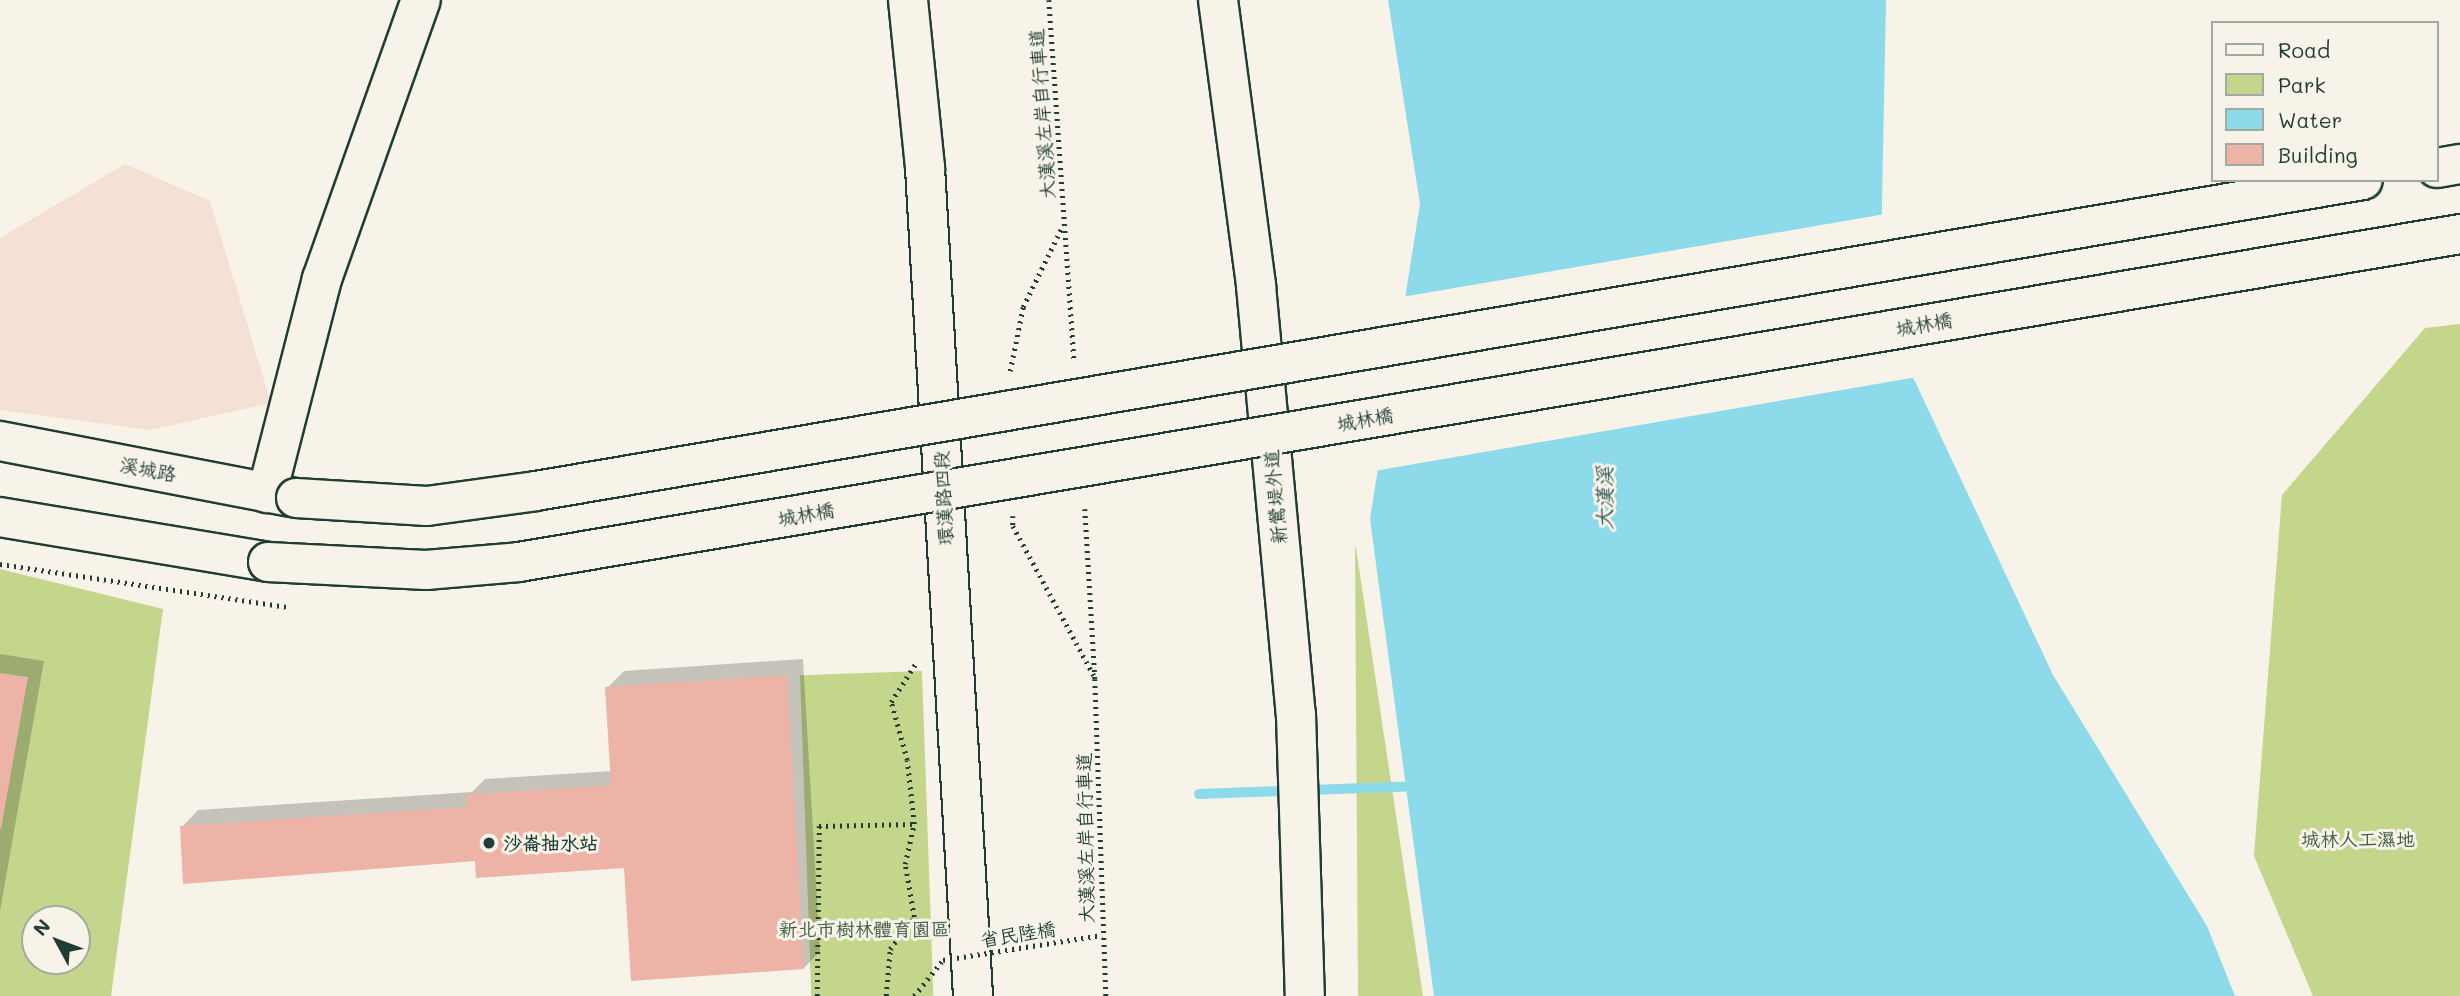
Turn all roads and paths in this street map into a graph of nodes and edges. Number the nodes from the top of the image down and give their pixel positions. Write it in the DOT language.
graph roads {
  1 [pos="421,0"];
  2 [pos="908,0"];
  3 [pos="1049,0"];
  4 [pos="1218,0"];
  5 [pos="2460,164"];
  6 [pos="2439,168"];
  7 [pos="2352,182"];
  8 [pos="2460,234"];
  9 [pos="1074,360"];
  10 [pos="0,440"];
  11 [pos="281,496"];
  12 [pos="1085,509"];
  13 [pos="0,517"];
  14 [pos="0,564"];
  15 [pos="287,607"];
  16 [pos="951,640"];
  17 [pos="914,824"];
  18 [pos="1102,935"];
  19 [pos="817,996"];
  20 [pos="886,996"];
  21 [pos="914,996"];
  22 [pos="972,996"];
  23 [pos="1106,996"];
  24 [pos="1305,996"];
  1 -- 11 [label="street"];
  2 -- 16 [label="street, 環漢路四段"];
  3 -- 9 [label="path, 大漢溪左岸自行車道"];
  4 -- 24 [label="street, 新鶯堤外道"];
  5 -- 6 [label="street"];
  7 -- 11 [label="street, bridge"];
  8 -- 13 [label="street, 城林橋, bridge"];
  10 -- 11 [label="street, 溪城路"];
  12 -- 18 [label="path, 大漢溪左岸自行車道"];
  14 -- 15 [label="path"];
  16 -- 17 [label="path"];
  16 -- 22 [label="street, 環漢路四段"];
  17 -- 19 [label="path"];
  17 -- 20 [label="path"];
  18 -- 21 [label="path, 省民陸橋, bridge"];
  18 -- 23 [label="path, 大漢溪左岸自行車道"];
}
